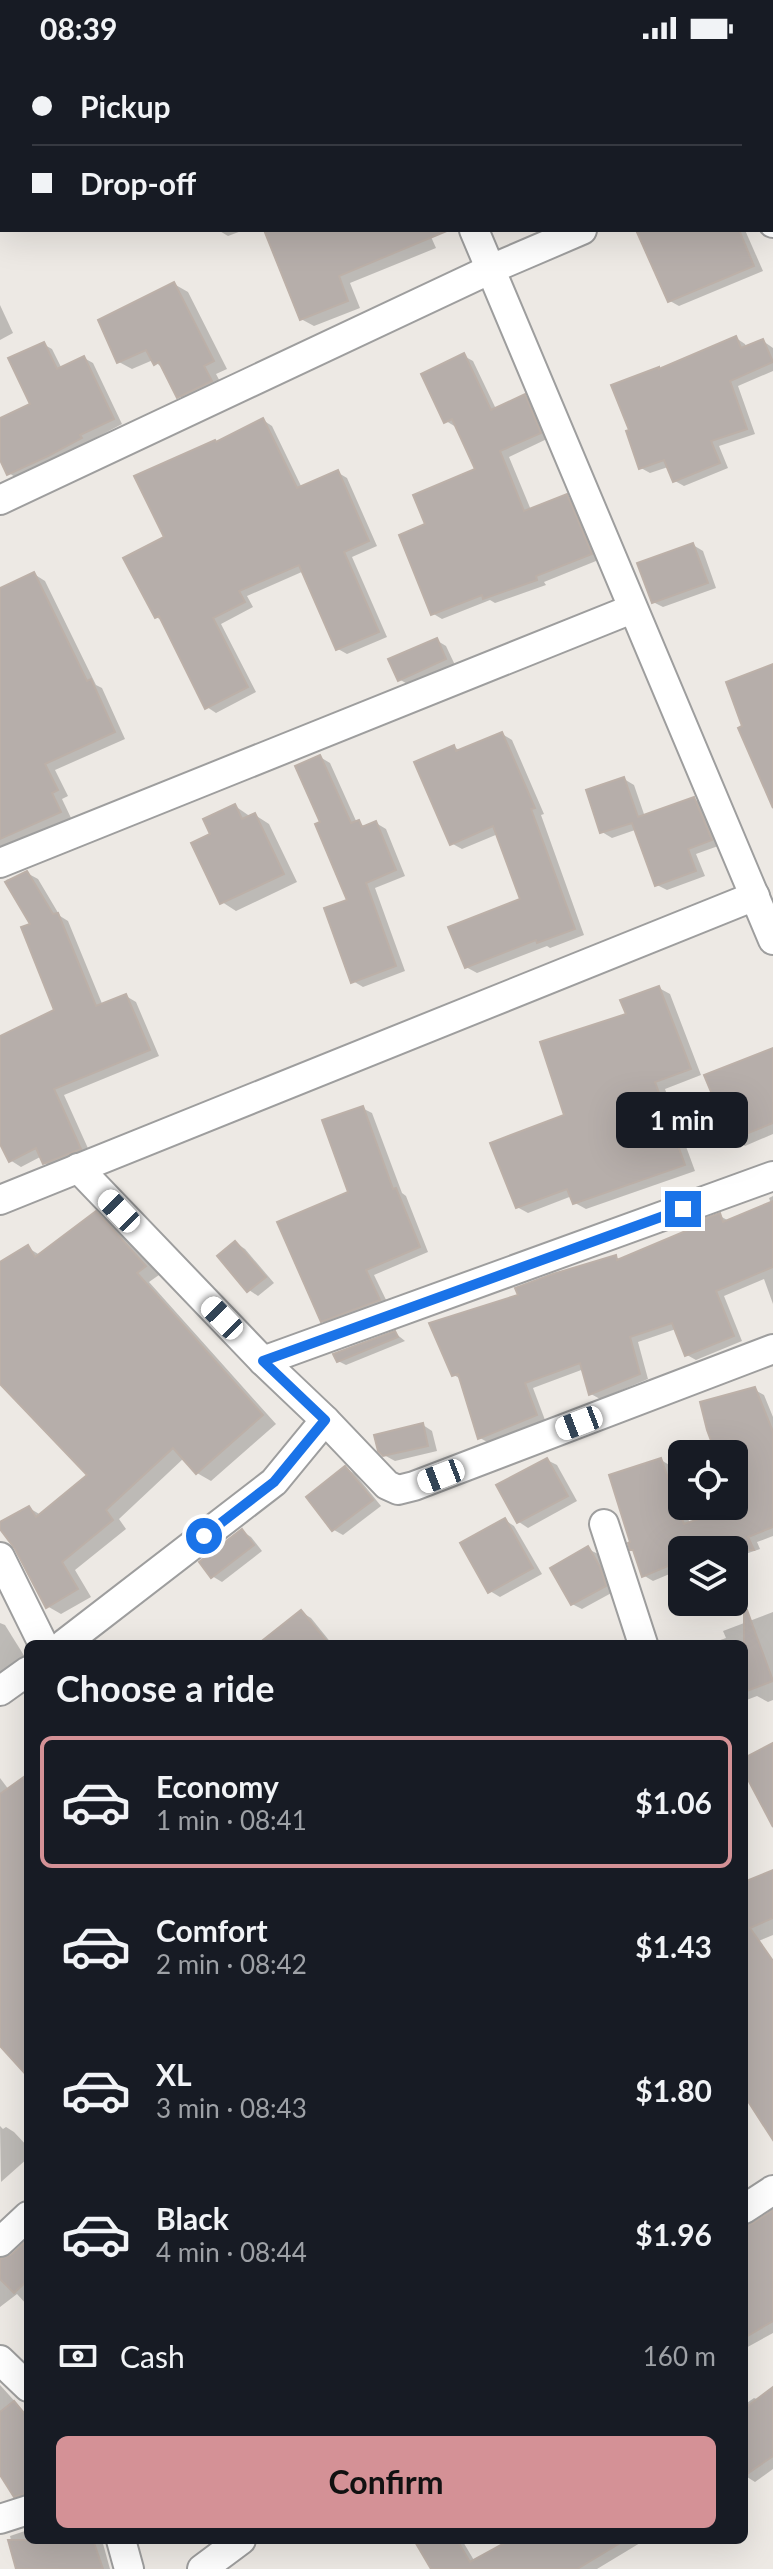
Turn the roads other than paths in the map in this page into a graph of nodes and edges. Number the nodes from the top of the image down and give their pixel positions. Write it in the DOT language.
graph roads {
  1 [pos="475,232"];
  2 [pos="577,232"];
  3 [pos="491,269"];
  4 [pos="0,500"];
  5 [pos="632,609"];
  6 [pos="0,863"];
  7 [pos="755,896"];
  8 [pos="773,940"];
  9 [pos="78,1168"];
  10 [pos="773,1176"];
  11 [pos="0,1200"];
  12 [pos="773,1349"];
  13 [pos="263,1361"];
  14 [pos="325,1420"];
  15 [pos="604,1524"];
  16 [pos="0,1557"];
  17 [pos="41,1640"];
  18 [pos="69,1640"];
  19 [pos="642,1640"];
  20 [pos="24,1674"];
  21 [pos="0,1691"];
  22 [pos="773,2190"];
  23 [pos="748,2206"];
  24 [pos="24,2220"];
  25 [pos="0,2242"];
  26 [pos="0,2360"];
  27 [pos="24,2383"];
  28 [pos="24,2511"];
  29 [pos="0,2519"];
  30 [pos="122,2544"];
  31 [pos="236,2544"];
  32 [pos="129,2569"];
  33 [pos="202,2569"];
  1 -- 3 [label="street"];
  2 -- 3 [label="street"];
  3 -- 4 [label="street"];
  3 -- 5 [label="street"];
  5 -- 6 [label="street"];
  5 -- 7 [label="street"];
  7 -- 8 [label="street"];
  7 -- 9 [label="street"];
  9 -- 11 [label="street"];
  9 -- 13 [label="street"];
  10 -- 13 [label="street"];
  12 -- 14 [label="street"];
  13 -- 14 [label="street"];
  14 -- 18 [label="street"];
  15 -- 19 [label="street"];
  16 -- 17 [label="street"];
  20 -- 21 [label="street"];
  22 -- 23 [label="street"];
  24 -- 25 [label="street"];
  26 -- 27 [label="street"];
  28 -- 29 [label="street"];
  30 -- 32 [label="street"];
  31 -- 33 [label="street"];
}
